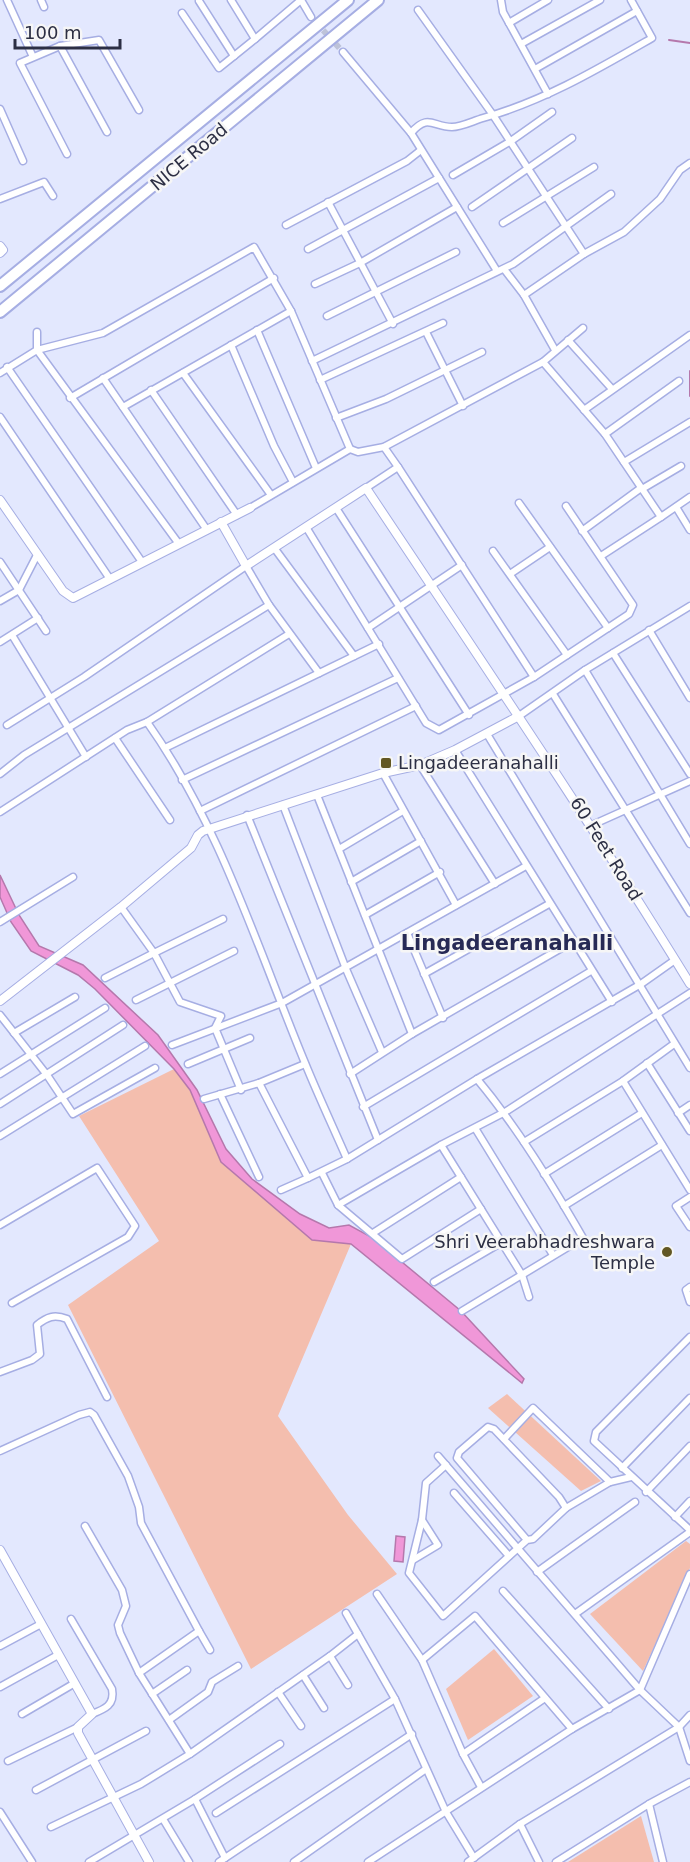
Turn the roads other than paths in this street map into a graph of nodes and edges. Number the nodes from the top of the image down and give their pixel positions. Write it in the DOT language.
graph roads {
  1 [pos="7,0"];
  2 [pos="231,0"];
  3 [pos="301,0"];
  4 [pos="348,0"];
  5 [pos="378,0"];
  6 [pos="501,0"];
  7 [pos="548,0"];
  8 [pos="600,0"];
  9 [pos="631,0"];
  10 [pos="199,1"];
  11 [pos="418,10"];
  12 [pos="637,11"];
  13 [pos="182,12"];
  14 [pos="311,17"];
  15 [pos="509,23"];
  16 [pos="255,39"];
  17 [pos="521,44"];
  18 [pos="60,46"];
  19 [pos="343,52"];
  20 [pos="234,56"];
  21 [pos="33,57"];
  22 [pos="535,69"];
  23 [pos="548,94"];
  24 [pos="0,109"];
  25 [pos="139,110"];
  26 [pos="552,112"];
  27 [pos="493,115"];
  28 [pos="107,132"];
  29 [pos="411,133"];
  30 [pos="572,138"];
  31 [pos="511,141"];
  32 [pos="421,150"];
  33 [pos="67,154"];
  34 [pos="24,161"];
  35 [pos="690,163"];
  36 [pos="594,167"];
  37 [pos="529,168"];
  38 [pos="453,175"];
  39 [pos="439,178"];
  40 [pos="0,191"];
  41 [pos="611,194"];
  42 [pos="547,195"];
  43 [pos="53,196"];
  44 [pos="2,199"];
  45 [pos="328,202"];
  46 [pos="457,207"];
  47 [pos="472,207"];
  48 [pos="503,223"];
  49 [pos="286,225"];
  50 [pos="567,225"];
  51 [pos="345,231"];
  52 [pos="0,246"];
  53 [pos="308,249"];
  54 [pos="456,252"];
  55 [pos="0,253"];
  56 [pos="584,254"];
  57 [pos="360,263"];
  58 [pos="500,270"];
  59 [pos="274,278"];
  60 [pos="315,284"];
  61 [pos="0,286"];
  62 [pos="376,292"];
  63 [pos="524,295"];
  64 [pos="291,311"];
  65 [pos="0,312"];
  66 [pos="327,316"];
  67 [pos="443,323"];
  68 [pos="393,324"];
  69 [pos="583,328"];
  70 [pos="258,330"];
  71 [pos="37,332"];
  72 [pos="426,332"];
  73 [pos="690,335"];
  74 [pos="568,340"];
  75 [pos="231,345"];
  76 [pos="37,350"];
  77 [pos="555,350"];
  78 [pos="482,352"];
  79 [pos="312,361"];
  80 [pos="543,362"];
  81 [pos="7,367"];
  82 [pos="445,371"];
  83 [pos="0,373"];
  84 [pos="183,373"];
  85 [pos="103,378"];
  86 [pos="320,380"];
  87 [pos="679,381"];
  88 [pos="612,389"];
  89 [pos="151,390"];
  90 [pos="70,398"];
  91 [pos="463,406"];
  92 [pos="123,407"];
  93 [pos="584,410"];
  94 [pos="0,417"];
  95 [pos="336,418"];
  96 [pos="690,422"];
  97 [pos="605,434"];
  98 [pos="384,447"];
  99 [pos="350,449"];
  100 [pos="624,462"];
  101 [pos="681,466"];
  102 [pos="398,467"];
  103 [pos="316,468"];
  104 [pos="292,482"];
  105 [pos="366,488"];
  106 [pos="642,489"];
  107 [pos="271,495"];
  108 [pos="690,497"];
  109 [pos="0,500"];
  110 [pos="519,503"];
  111 [pos="566,506"];
  112 [pos="676,507"];
  113 [pos="250,508"];
  114 [pos="336,508"];
  115 [pos="237,514"];
  116 [pos="661,517"];
  117 [pos="221,522"];
  118 [pos="306,527"];
  119 [pos="207,530"];
  120 [pos="690,530"];
  121 [pos="582,531"];
  122 [pos="179,544"];
  123 [pos="550,546"];
  124 [pos="275,549"];
  125 [pos="493,551"];
  126 [pos="37,555"];
  127 [pos="601,556"];
  128 [pos="0,562"];
  129 [pos="142,562"];
  130 [pos="462,565"];
  131 [pos="246,566"];
  132 [pos="510,574"];
  133 [pos="110,579"];
  134 [pos="431,585"];
  135 [pos="19,590"];
  136 [pos="0,601"];
  137 [pos="269,605"];
  138 [pos="398,607"];
  139 [pos="689,610"];
  140 [pos="38,618"];
  141 [pos="368,627"];
  142 [pos="608,628"];
  143 [pos="649,630"];
  144 [pos="46,631"];
  145 [pos="289,634"];
  146 [pos="12,635"];
  147 [pos="0,642"];
  148 [pos="378,644"];
  149 [pos="613,653"];
  150 [pos="567,655"];
  151 [pos="354,656"];
  152 [pos="585,670"];
  153 [pos="319,673"];
  154 [pos="534,676"];
  155 [pos="398,678"];
  156 [pos="553,694"];
  157 [pos="502,695"];
  158 [pos="690,698"];
  159 [pos="51,699"];
  160 [pos="416,706"];
  161 [pos="469,715"];
  162 [pos="519,716"];
  163 [pos="147,722"];
  164 [pos="7,725"];
  165 [pos="69,729"];
  166 [pos="487,734"];
  167 [pos="115,738"];
  168 [pos="165,748"];
  169 [pos="455,750"];
  170 [pos="86,757"];
  171 [pos="420,765"];
  172 [pos="383,773"];
  173 [pos="0,774"];
  174 [pos="690,774"];
  175 [pos="182,780"];
  176 [pos="690,781"];
  177 [pos="659,794"];
  178 [pos="317,795"];
  179 [pos="283,805"];
  180 [pos="627,809"];
  181 [pos="200,811"];
  182 [pos="403,811"];
  183 [pos="0,812"];
  184 [pos="247,816"];
  185 [pos="170,820"];
  186 [pos="592,825"];
  187 [pos="210,828"];
  188 [pos="420,841"];
  189 [pos="690,844"];
  190 [pos="339,849"];
  191 [pos="526,866"];
  192 [pos="440,872"];
  193 [pos="73,877"];
  194 [pos="351,882"];
  195 [pos="495,884"];
  196 [pos="549,904"];
  197 [pos="456,905"];
  198 [pos="121,907"];
  199 [pos="690,913"];
  200 [pos="364,915"];
  201 [pos="223,919"];
  202 [pos="0,922"];
  203 [pos="407,933"];
  204 [pos="573,942"];
  205 [pos="376,949"];
  206 [pos="234,951"];
  207 [pos="154,953"];
  208 [pos="675,960"];
  209 [pos="346,969"];
  210 [pos="591,971"];
  211 [pos="424,974"];
  212 [pos="105,978"];
  213 [pos="170,983"];
  214 [pos="641,984"];
  215 [pos="690,984"];
  216 [pos="314,986"];
  217 [pos="690,993"];
  218 [pos="75,997"];
  219 [pos="136,1000"];
  220 [pos="0,1001"];
  221 [pos="612,1002"];
  222 [pos="282,1003"];
  223 [pos="105,1008"];
  224 [pos="0,1015"];
  225 [pos="657,1016"];
  226 [pos="443,1018"];
  227 [pos="123,1025"];
  228 [pos="215,1028"];
  229 [pos="14,1033"];
  230 [pos="412,1034"];
  231 [pos="250,1038"];
  232 [pos="674,1044"];
  233 [pos="172,1045"];
  234 [pos="145,1046"];
  235 [pos="224,1048"];
  236 [pos="382,1052"];
  237 [pos="30,1054"];
  238 [pos="646,1063"];
  239 [pos="188,1064"];
  240 [pos="305,1064"];
  241 [pos="156,1068"];
  242 [pos="690,1068"];
  243 [pos="0,1074"];
  244 [pos="350,1074"];
  245 [pos="47,1076"];
  246 [pos="477,1079"];
  247 [pos="623,1081"];
  248 [pos="259,1083"];
  249 [pos="241,1090"];
  250 [pos="220,1094"];
  251 [pos="62,1096"];
  252 [pos="204,1099"];
  253 [pos="0,1104"];
  254 [pos="690,1105"];
  255 [pos="363,1107"];
  256 [pos="504,1112"];
  257 [pos="642,1113"];
  258 [pos="678,1113"];
  259 [pos="475,1128"];
  260 [pos="690,1131"];
  261 [pos="0,1136"];
  262 [pos="378,1140"];
  263 [pos="524,1142"];
  264 [pos="441,1145"];
  265 [pos="662,1145"];
  266 [pos="347,1159"];
  267 [pos="322,1173"];
  268 [pos="544,1174"];
  269 [pos="259,1177"];
  270 [pos="308,1178"];
  271 [pos="461,1178"];
  272 [pos="281,1190"];
  273 [pos="690,1190"];
  274 [pos="690,1197"];
  275 [pos="338,1205"];
  276 [pos="564,1206"];
  277 [pos="481,1209"];
  278 [pos="0,1225"];
  279 [pos="690,1227"];
  280 [pos="373,1233"];
  281 [pos="502,1242"];
  282 [pos="554,1255"];
  283 [pos="522,1275"];
  284 [pos="434,1282"];
  285 [pos="690,1287"];
  286 [pos="529,1297"];
  287 [pos="690,1302"];
  288 [pos="12,1303"];
  289 [pos="462,1311"];
  290 [pos="690,1337"];
  291 [pos="0,1372"];
  292 [pos="106,1397"];
  293 [pos="690,1398"];
  294 [pos="504,1439"];
  295 [pos="690,1446"];
  296 [pos="0,1451"];
  297 [pos="438,1456"];
  298 [pos="446,1465"];
  299 [pos="622,1468"];
  300 [pos="631,1477"];
  301 [pos="610,1482"];
  302 [pos="646,1492"];
  303 [pos="454,1493"];
  304 [pos="690,1501"];
  305 [pos="634,1502"];
  306 [pos="567,1508"];
  307 [pos="675,1517"];
  308 [pos="422,1520"];
  309 [pos="85,1526"];
  310 [pos="690,1531"];
  311 [pos="527,1540"];
  312 [pos="517,1549"];
  313 [pos="0,1550"];
  314 [pos="509,1556"];
  315 [pos="413,1560"];
  316 [pos="537,1572"];
  317 [pos="690,1574"];
  318 [pos="503,1591"];
  319 [pos="377,1594"];
  320 [pos="346,1613"];
  321 [pos="575,1614"];
  322 [pos="71,1618"];
  323 [pos="41,1624"];
  324 [pos="200,1631"];
  325 [pos="358,1634"];
  326 [pos="0,1646"];
  327 [pos="210,1650"];
  328 [pos="58,1655"];
  329 [pos="330,1656"];
  330 [pos="422,1660"];
  331 [pos="238,1666"];
  332 [pos="187,1670"];
  333 [pos="139,1673"];
  334 [pos="303,1675"];
  335 [pos="75,1683"];
  336 [pos="348,1684"];
  337 [pos="0,1687"];
  338 [pos="640,1690"];
  339 [pos="278,1692"];
  340 [pos="152,1694"];
  341 [pos="545,1698"];
  342 [pos="394,1699"];
  343 [pos="324,1708"];
  344 [pos="609,1709"];
  345 [pos="22,1714"];
  346 [pos="92,1714"];
  347 [pos="690,1715"];
  348 [pos="169,1720"];
  349 [pos="78,1726"];
  350 [pos="301,1726"];
  351 [pos="679,1727"];
  352 [pos="572,1729"];
  353 [pos="146,1731"];
  354 [pos="412,1734"];
  355 [pos="280,1744"];
  356 [pos="190,1754"];
  357 [pos="462,1754"];
  358 [pos="94,1759"];
  359 [pos="8,1761"];
  360 [pos="690,1761"];
  361 [pos="426,1769"];
  362 [pos="690,1782"];
  363 [pos="481,1787"];
  364 [pos="36,1790"];
  365 [pos="114,1795"];
  366 [pos="195,1798"];
  367 [pos="649,1804"];
  368 [pos="0,1812"];
  369 [pos="446,1812"];
  370 [pos="216,1813"];
  371 [pos="163,1819"];
  372 [pos="520,1824"];
  373 [pos="51,1827"];
  374 [pos="134,1836"];
  375 [pos="222,1860"];
  376 [pos="471,1860"];
  377 [pos="30,1861"];
  378 [pos="89,1862"];
  379 [pos="149,1862"];
  380 [pos="189,1862"];
  381 [pos="294,1862"];
  382 [pos="368,1862"];
  383 [pos="539,1862"];
  384 [pos="556,1862"];
  385 [pos="663,1862"];
  1 -- 21 [label="street"];
  2 -- 16 [label="street"];
  3 -- 14 [label="street"];
  3 -- 16 [label="street"];
  4 -- 61 [label="highway, NICE Road"];
  5 -- 65 [label="highway, NICE Road"];
  6 -- 15 [label="street"];
  7 -- 15 [label="street"];
  8 -- 17 [label="street"];
  9 -- 12 [label="street"];
  10 -- 20 [label="street"];
  11 -- 27 [label="street"];
  12 -- 22 [label="street"];
  12 -- 23 [label="street"];
  13 -- 20 [label="street"];
  15 -- 17 [label="street"];
  16 -- 20 [label="street"];
  17 -- 22 [label="street"];
  18 -- 21 [label="street"];
  18 -- 25 [label="street"];
  18 -- 28 [label="street"];
  19 -- 29 [label="street"];
  21 -- 33 [label="street"];
  22 -- 23 [label="street"];
  23 -- 27 [label="street"];
  24 -- 34 [label="street"];
  26 -- 31 [label="street"];
  27 -- 29 [label="street"];
  27 -- 31 [label="street"];
  29 -- 32 [label="street"];
  30 -- 37 [label="street"];
  31 -- 37 [label="street"];
  31 -- 38 [label="street"];
  32 -- 39 [label="street"];
  32 -- 45 [label="street"];
  35 -- 56 [label="street"];
  36 -- 42 [label="street"];
  37 -- 42 [label="street"];
  37 -- 47 [label="street"];
  39 -- 46 [label="street"];
  39 -- 51 [label="street"];
  40 -- 44 [label="street"];
  41 -- 50 [label="street"];
  42 -- 48 [label="street"];
  42 -- 50 [label="street"];
  43 -- 44 [label="street"];
  45 -- 49 [label="street"];
  45 -- 51 [label="street"];
  46 -- 57 [label="street"];
  46 -- 58 [label="street"];
  50 -- 56 [label="street"];
  50 -- 58 [label="street"];
  51 -- 53 [label="street"];
  51 -- 57 [label="street"];
  52 -- 55 [label="street"];
  54 -- 62 [label="street"];
  56 -- 63 [label="street"];
  57 -- 60 [label="street"];
  57 -- 62 [label="street"];
  58 -- 63 [label="street"];
  58 -- 68 [label="street"];
  59 -- 64 [label="street"];
  59 -- 76 [label="street"];
  59 -- 85 [label="street"];
  62 -- 66 [label="street"];
  62 -- 68 [label="street"];
  63 -- 77 [label="street"];
  64 -- 70 [label="street"];
  64 -- 79 [label="street"];
  67 -- 72 [label="street"];
  68 -- 79 [label="street"];
  69 -- 74 [label="street"];
  70 -- 75 [label="street"];
  70 -- 103 [label="street"];
  71 -- 76 [label="street"];
  72 -- 82 [label="street"];
  72 -- 86 [label="street"];
  73 -- 88 [label="street"];
  74 -- 77 [label="street"];
  74 -- 88 [label="street"];
  75 -- 84 [label="street"];
  75 -- 104 [label="street"];
  76 -- 81 [label="street"];
  76 -- 90 [label="street"];
  77 -- 80 [label="street"];
  78 -- 82 [label="street"];
  79 -- 86 [label="street"];
  80 -- 91 [label="street"];
  80 -- 93 [label="street"];
  81 -- 83 [label="street"];
  81 -- 129 [label="street"];
  82 -- 91 [label="street"];
  82 -- 95 [label="street"];
  84 -- 89 [label="street"];
  84 -- 107 [label="street"];
  85 -- 90 [label="street"];
  85 -- 92 [label="street"];
  86 -- 95 [label="street"];
  87 -- 97 [label="street"];
  88 -- 93 [label="street"];
  89 -- 92 [label="street"];
  89 -- 115 [label="street"];
  90 -- 122 [label="street"];
  91 -- 98 [label="street"];
  92 -- 119 [label="street"];
  93 -- 97 [label="street"];
  94 -- 133 [label="street"];
  95 -- 99 [label="street"];
  96 -- 100 [label="street"];
  97 -- 100 [label="street"];
  98 -- 99 [label="street"];
  98 -- 102 [label="street"];
  99 -- 103 [label="street"];
  100 -- 106 [label="street"];
  101 -- 106 [label="street"];
  102 -- 105 [label="street"];
  102 -- 130 [label="street"];
  103 -- 104 [label="street"];
  104 -- 107 [label="street"];
  105 -- 114 [label="street"];
  105 -- 134 [label="street, 60 Feet Road"];
  106 -- 116 [label="street"];
  106 -- 121 [label="street"];
  107 -- 113 [label="street"];
  108 -- 112 [label="street"];
  109 -- 126 [label="street"];
  110 -- 123 [label="street"];
  111 -- 121 [label="street"];
  112 -- 116 [label="street"];
  112 -- 120 [label="street"];
  113 -- 115 [label="street"];
  114 -- 118 [label="street"];
  114 -- 138 [label="street"];
  115 -- 117 [label="street"];
  116 -- 127 [label="street"];
  117 -- 119 [label="street"];
  117 -- 131 [label="street"];
  118 -- 124 [label="street"];
  118 -- 141 [label="street"];
  119 -- 122 [label="street"];
  121 -- 127 [label="street"];
  122 -- 129 [label="street"];
  123 -- 132 [label="street"];
  123 -- 142 [label="street"];
  124 -- 131 [label="street"];
  124 -- 151 [label="street"];
  125 -- 132 [label="street"];
  126 -- 133 [label="street"];
  126 -- 135 [label="street"];
  127 -- 142 [label="street"];
  128 -- 135 [label="street"];
  129 -- 133 [label="street"];
  130 -- 134 [label="street"];
  130 -- 154 [label="street"];
  131 -- 137 [label="street"];
  131 -- 159 [label="street"];
  132 -- 150 [label="street"];
  134 -- 138 [label="street"];
  134 -- 157 [label="street, 60 Feet Road"];
  135 -- 136 [label="street"];
  135 -- 140 [label="street"];
  137 -- 145 [label="street"];
  137 -- 165 [label="street"];
  138 -- 141 [label="street"];
  138 -- 161 [label="street"];
  139 -- 143 [label="street"];
  140 -- 144 [label="street"];
  140 -- 146 [label="street"];
  141 -- 148 [label="street"];
  142 -- 150 [label="street"];
  143 -- 149 [label="street"];
  143 -- 158 [label="street"];
  145 -- 153 [label="street"];
  145 -- 163 [label="street"];
  146 -- 147 [label="street"];
  146 -- 159 [label="street"];
  148 -- 151 [label="street"];
  148 -- 155 [label="street"];
  149 -- 152 [label="street"];
  149 -- 174 [label="street"];
  150 -- 154 [label="street"];
  151 -- 153 [label="street"];
  152 -- 156 [label="street"];
  152 -- 177 [label="street"];
  153 -- 168 [label="street"];
  154 -- 157 [label="street"];
  155 -- 160 [label="street"];
  155 -- 175 [label="street"];
  156 -- 162 [label="street"];
  156 -- 180 [label="street"];
  157 -- 161 [label="street"];
  157 -- 162 [label="street, 60 Feet Road"];
  159 -- 164 [label="street"];
  159 -- 165 [label="street"];
  160 -- 161 [label="street"];
  160 -- 181 [label="street"];
  162 -- 166 [label="street"];
  162 -- 186 [label="street, 60 Feet Road"];
  163 -- 167 [label="street"];
  163 -- 168 [label="street"];
  165 -- 170 [label="street"];
  165 -- 173 [label="street"];
  166 -- 169 [label="street"];
  166 -- 214 [label="street"];
  167 -- 170 [label="street"];
  167 -- 185 [label="street"];
  168 -- 175 [label="street"];
  169 -- 171 [label="street"];
  169 -- 191 [label="street"];
  170 -- 183 [label="street"];
  171 -- 172 [label="street"];
  171 -- 195 [label="street"];
  172 -- 178 [label="street"];
  172 -- 182 [label="street"];
  175 -- 181 [label="street"];
  176 -- 177 [label="street"];
  177 -- 180 [label="street"];
  177 -- 189 [label="street"];
  178 -- 179 [label="street"];
  178 -- 190 [label="street"];
  179 -- 184 [label="street"];
  179 -- 209 [label="street"];
  180 -- 186 [label="street"];
  180 -- 199 [label="street"];
  181 -- 187 [label="street"];
  182 -- 188 [label="street"];
  182 -- 190 [label="street"];
  184 -- 187 [label="street"];
  184 -- 216 [label="street"];
  186 -- 208 [label="street, 60 Feet Road"];
  187 -- 198 [label="street"];
  187 -- 222 [label="street"];
  188 -- 192 [label="street"];
  188 -- 194 [label="street"];
  190 -- 194 [label="street"];
  191 -- 195 [label="street"];
  191 -- 196 [label="street"];
  192 -- 197 [label="street"];
  192 -- 200 [label="street"];
  193 -- 202 [label="street"];
  194 -- 200 [label="street"];
  195 -- 197 [label="street"];
  196 -- 204 [label="street"];
  196 -- 211 [label="street"];
  197 -- 203 [label="street"];
  198 -- 207 [label="street"];
  198 -- 220 [label="street"];
  200 -- 205 [label="street"];
  201 -- 207 [label="street"];
  203 -- 205 [label="street"];
  203 -- 211 [label="street"];
  204 -- 210 [label="street"];
  204 -- 226 [label="street"];
  205 -- 209 [label="street"];
  205 -- 230 [label="street"];
  206 -- 213 [label="street"];
  207 -- 212 [label="street"];
  207 -- 213 [label="street"];
  208 -- 214 [label="street"];
  208 -- 215 [label="street, 60 Feet Road"];
  209 -- 216 [label="street"];
  209 -- 236 [label="street"];
  210 -- 221 [label="street"];
  210 -- 255 [label="street"];
  211 -- 226 [label="street"];
  213 -- 219 [label="street"];
  213 -- 228 [label="street"];
  214 -- 221 [label="street"];
  214 -- 225 [label="street"];
  216 -- 222 [label="street"];
  216 -- 244 [label="street"];
  217 -- 225 [label="street"];
  218 -- 229 [label="street"];
  221 -- 246 [label="street"];
  222 -- 228 [label="street"];
  222 -- 240 [label="street"];
  223 -- 237 [label="street"];
  224 -- 229 [label="street"];
  225 -- 232 [label="street"];
  225 -- 256 [label="street"];
  226 -- 230 [label="street"];
  227 -- 245 [label="street"];
  228 -- 233 [label="street"];
  228 -- 235 [label="street"];
  229 -- 237 [label="street"];
  230 -- 236 [label="street"];
  231 -- 235 [label="street"];
  232 -- 238 [label="street"];
  232 -- 242 [label="street"];
  234 -- 251 [label="street"];
  235 -- 239 [label="street"];
  235 -- 249 [label="street"];
  236 -- 244 [label="street"];
  237 -- 243 [label="street"];
  237 -- 245 [label="street"];
  238 -- 247 [label="street"];
  238 -- 258 [label="street"];
  240 -- 248 [label="street"];
  240 -- 266 [label="street"];
  241 -- 251 [label="street"];
  244 -- 255 [label="street"];
  245 -- 251 [label="street"];
  245 -- 253 [label="street"];
  246 -- 256 [label="street"];
  246 -- 262 [label="street"];
  247 -- 257 [label="street"];
  247 -- 263 [label="street"];
  248 -- 249 [label="street"];
  248 -- 270 [label="street"];
  249 -- 250 [label="street"];
  250 -- 252 [label="street"];
  250 -- 269 [label="street"];
  251 -- 261 [label="street"];
  254 -- 258 [label="street"];
  255 -- 262 [label="street"];
  256 -- 259 [label="street"];
  256 -- 263 [label="street"];
  257 -- 265 [label="street"];
  257 -- 268 [label="street"];
  258 -- 260 [label="street"];
  259 -- 264 [label="street"];
  259 -- 282 [label="street"];
  262 -- 266 [label="street"];
  263 -- 268 [label="street"];
  264 -- 271 [label="street"];
  264 -- 275 [label="street"];
  265 -- 273 [label="street"];
  265 -- 276 [label="street"];
  266 -- 267 [label="street"];
  267 -- 270 [label="street"];
  267 -- 275 [label="street"];
  268 -- 276 [label="street"];
  270 -- 272 [label="street"];
  271 -- 277 [label="street"];
  271 -- 280 [label="street"];
  274 -- 279 [label="street"];
  275 -- 280 [label="street"];
  276 -- 282 [label="street"];
  277 -- 280 [label="street"];
  277 -- 281 [label="street"];
  278 -- 288 [label="street"];
  281 -- 283 [label="street"];
  281 -- 284 [label="street"];
  282 -- 283 [label="street"];
  283 -- 286 [label="street"];
  283 -- 289 [label="street"];
  285 -- 287 [label="street"];
  290 -- 299 [label="street"];
  291 -- 292 [label="street"];
  293 -- 299 [label="street"];
  294 -- 301 [label="street"];
  294 -- 306 [label="street"];
  294 -- 311 [label="street"];
  295 -- 302 [label="street"];
  296 -- 324 [label="street"];
  297 -- 298 [label="street"];
  298 -- 308 [label="street"];
  298 -- 312 [label="street"];
  299 -- 300 [label="street"];
  300 -- 301 [label="street"];
  300 -- 302 [label="street"];
  301 -- 306 [label="street"];
  302 -- 307 [label="street"];
  303 -- 314 [label="street"];
  304 -- 307 [label="street"];
  305 -- 316 [label="street"];
  306 -- 311 [label="street"];
  307 -- 310 [label="street"];
  308 -- 315 [label="street"];
  308 -- 315 [label="street"];
  309 -- 333 [label="street"];
  310 -- 321 [label="street"];
  311 -- 312 [label="street"];
  312 -- 314 [label="street"];
  312 -- 316 [label="street"];
  313 -- 323 [label="street"];
  314 -- 315 [label="street"];
  316 -- 321 [label="street"];
  317 -- 338 [label="street"];
  318 -- 344 [label="street"];
  319 -- 330 [label="street"];
  320 -- 325 [label="street"];
  321 -- 338 [label="street"];
  322 -- 346 [label="street"];
  323 -- 326 [label="street"];
  323 -- 328 [label="street"];
  324 -- 327 [label="street"];
  324 -- 333 [label="street"];
  325 -- 329 [label="street"];
  325 -- 342 [label="street"];
  328 -- 335 [label="street"];
  328 -- 337 [label="street"];
  329 -- 334 [label="street"];
  329 -- 336 [label="street"];
  330 -- 341 [label="street"];
  330 -- 357 [label="street"];
  331 -- 348 [label="street"];
  332 -- 340 [label="street"];
  333 -- 340 [label="street"];
  334 -- 339 [label="street"];
  334 -- 343 [label="street"];
  335 -- 345 [label="street"];
  335 -- 346 [label="street"];
  338 -- 344 [label="street"];
  338 -- 351 [label="street"];
  339 -- 350 [label="street"];
  339 -- 356 [label="street"];
  340 -- 348 [label="street"];
  341 -- 352 [label="street"];
  341 -- 357 [label="street"];
  342 -- 354 [label="street"];
  342 -- 370 [label="street"];
  344 -- 352 [label="street"];
  346 -- 349 [label="street"];
  347 -- 351 [label="street"];
  348 -- 356 [label="street"];
  349 -- 358 [label="street"];
  349 -- 359 [label="street"];
  351 -- 360 [label="street"];
  351 -- 372 [label="street"];
  352 -- 363 [label="street"];
  353 -- 358 [label="street"];
  354 -- 361 [label="street"];
  354 -- 375 [label="street"];
  355 -- 366 [label="street"];
  356 -- 365 [label="street"];
  357 -- 363 [label="street"];
  358 -- 364 [label="street"];
  358 -- 365 [label="street"];
  361 -- 369 [label="street"];
  361 -- 381 [label="street"];
  362 -- 367 [label="street"];
  363 -- 369 [label="street"];
  365 -- 373 [label="street"];
  365 -- 374 [label="street"];
  366 -- 371 [label="street"];
  366 -- 375 [label="street"];
  367 -- 384 [label="street"];
  367 -- 385 [label="street"];
  368 -- 377 [label="street"];
  369 -- 376 [label="street"];
  369 -- 382 [label="street"];
  371 -- 374 [label="street"];
  371 -- 380 [label="street"];
  372 -- 376 [label="street"];
  372 -- 383 [label="street"];
  374 -- 378 [label="street"];
  374 -- 379 [label="street"];
}
